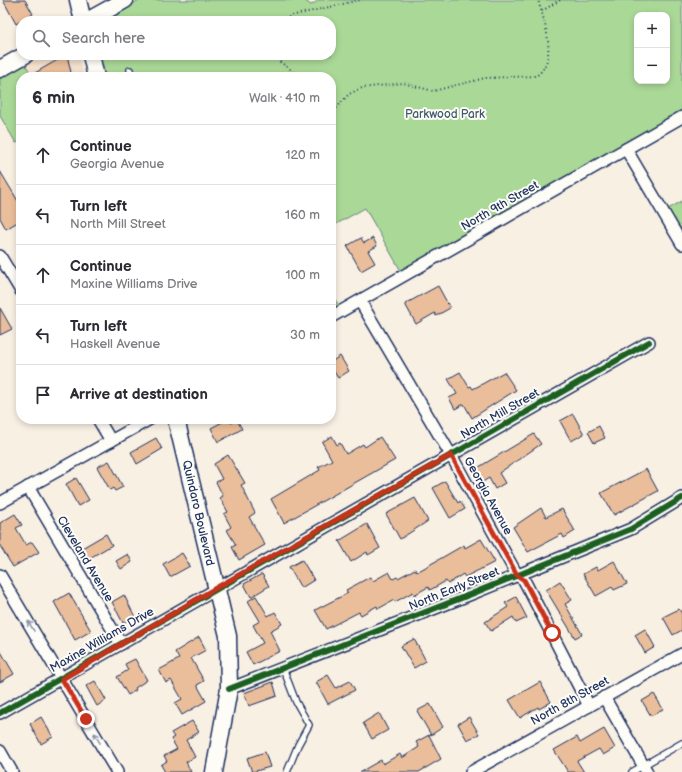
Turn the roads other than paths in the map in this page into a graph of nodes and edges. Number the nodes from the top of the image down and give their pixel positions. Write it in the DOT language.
graph roads {
  1 [pos="78,0"];
  2 [pos="125,0"];
  3 [pos="82,16"];
  4 [pos="96,16"];
  5 [pos="16,60"];
  6 [pos="92,60"];
  7 [pos="0,69"];
  8 [pos="95,72"];
  9 [pos="682,117"];
  10 [pos="626,149"];
  11 [pos="682,244"];
  12 [pos="0,256"];
  13 [pos="16,283"];
  14 [pos="360,301"];
  15 [pos="336,314"];
  16 [pos="649,342"];
  17 [pos="101,424"];
  18 [pos="141,424"];
  19 [pos="177,424"];
  20 [pos="111,441"];
  21 [pos="451,455"];
  22 [pos="28,487"];
  23 [pos="682,498"];
  24 [pos="0,503"];
  25 [pos="0,575"];
  26 [pos="517,575"];
  27 [pos="216,588"];
  28 [pos="121,644"];
  29 [pos="682,654"];
  30 [pos="283,668"];
  31 [pos="62,679"];
  32 [pos="229,688"];
  33 [pos="604,697"];
  34 [pos="589,706"];
  35 [pos="0,713"];
  36 [pos="682,744"];
  37 [pos="0,751"];
  38 [pos="645,769"];
  39 [pos="12,772"];
  40 [pos="117,772"];
  41 [pos="214,772"];
  42 [pos="287,772"];
  43 [pos="471,772"];
  44 [pos="632,772"];
  1 -- 3 [label="main road"];
  2 -- 4 [label="main road"];
  5 -- 7 [label="main road"];
  6 -- 8 [label="main road"];
  9 -- 10 [label="street, North 9th Street"];
  10 -- 11 [label="street"];
  10 -- 14 [label="street, North 9th Street"];
  12 -- 13 [label="street"];
  14 -- 15 [label="street, North 9th Street"];
  14 -- 21 [label="street, Georgia Avenue"];
  16 -- 21 [label="street, North Mill Street"];
  17 -- 20 [label="street"];
  18 -- 20 [label="street"];
  19 -- 27 [label="main road, Quindaro Boulevard"];
  20 -- 22 [label="street"];
  21 -- 26 [label="street, Georgia Avenue"];
  21 -- 27 [label="street, North Mill Street"];
  22 -- 24 [label="street"];
  22 -- 28 [label="street, Cleveland Avenue"];
  23 -- 26 [label="street, North Early Street"];
  31 -- 25 [label="street, one-way"];
  26 -- 30 [label="street, North Early Street"];
  26 -- 34 [label="street, Georgia Avenue"];
  27 -- 28 [label="street, Maxine Williams Drive"];
  27 -- 32 [label="main road, Quindaro Boulevard"];
  28 -- 31 [label="street, Maxine Williams Drive"];
  29 -- 33 [label="street, North 8th Street"];
  30 -- 32 [label="street, North Early Street"];
  30 -- 42 [label="lane"];
  31 -- 35 [label="street, Maxine Williams Drive"];
  40 -- 31 [label="street, one-way"];
  32 -- 41 [label="main road, Quindaro Boulevard"];
  33 -- 34 [label="street, North 8th Street"];
  33 -- 38 [label="street"];
  34 -- 43 [label="street, North 8th Street"];
  36 -- 38 [label="lane"];
  37 -- 39 [label="street"];
  38 -- 44 [label="lane"];
}
